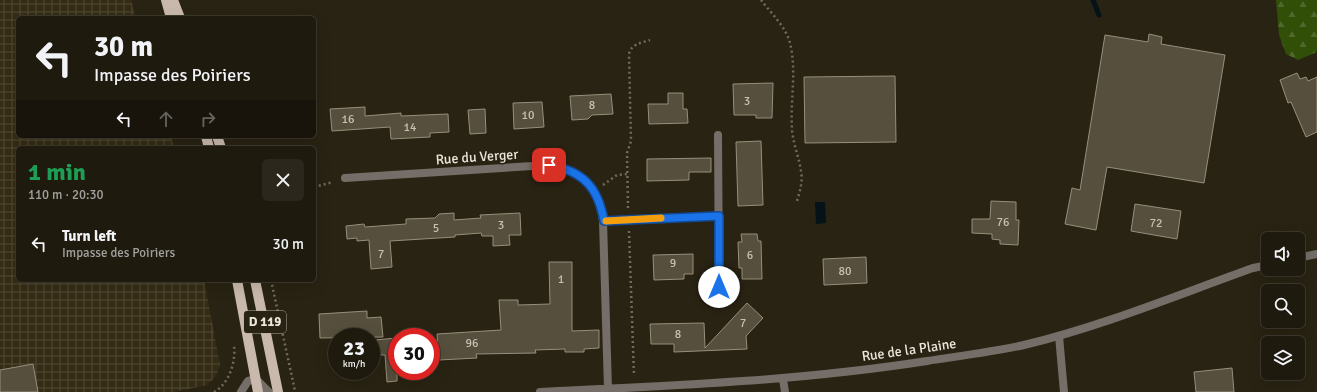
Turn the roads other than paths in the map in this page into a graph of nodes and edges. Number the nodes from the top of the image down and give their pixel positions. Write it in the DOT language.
graph roads {
  1 [pos="166,0"];
  2 [pos="173,0"];
  3 [pos="170,16"];
  4 [pos="179,16"];
  5 [pos="718,135"];
  6 [pos="345,178"];
  7 [pos="719,216"];
  8 [pos="604,221"];
  9 [pos="1317,254"];
  10 [pos="1305,257"];
  11 [pos="1261,266"];
  12 [pos="237,282"];
  13 [pos="256,282"];
  14 [pos="719,287"];
  15 [pos="1059,336"];
  16 [pos="256,379"];
  17 [pos="783,379"];
  18 [pos="608,389"];
  19 [pos="241,392"];
  20 [pos="258,392"];
  21 [pos="269,392"];
  22 [pos="278,392"];
  23 [pos="540,392"];
  24 [pos="785,392"];
  25 [pos="1064,392"];
  1 -- 3 [label="main road"];
  2 -- 4 [label="main road"];
  5 -- 7 [label="street"];
  6 -- 8 [label="street, Rue du Verger"];
  7 -- 8 [label="street"];
  7 -- 14 [label="street"];
  8 -- 18 [label="street, Rue du Verger"];
  9 -- 10 [label="street"];
  11 -- 15 [label="street, Rue de la Plaine"];
  12 -- 16 [label="main road"];
  13 -- 22 [label="main road, D 119"];
  15 -- 17 [label="street, Rue de la Plaine"];
  15 -- 25 [label="street"];
  16 -- 19 [label="street"];
  16 -- 20 [label="main road"];
  16 -- 21 [label="street"];
  17 -- 18 [label="street, Rue de la Plaine"];
  17 -- 24 [label="street"];
  18 -- 23 [label="street, Rue de la Plaine"];
}
